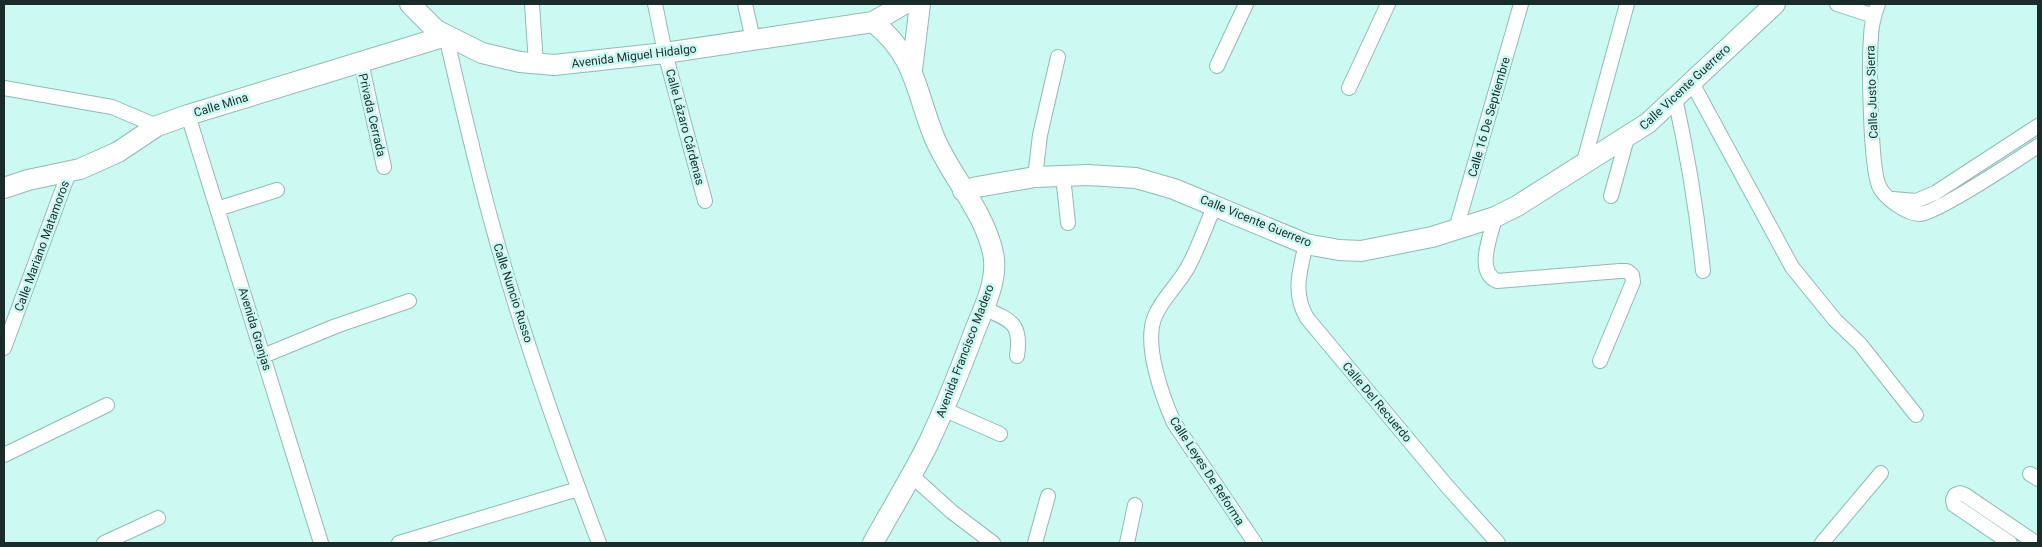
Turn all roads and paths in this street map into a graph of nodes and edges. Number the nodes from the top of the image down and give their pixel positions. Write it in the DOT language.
graph roads {
  1 [pos="410,4"];
  2 [pos="532,4"];
  3 [pos="655,4"];
  4 [pos="745,4"];
  5 [pos="904,4"];
  6 [pos="920,4"];
  7 [pos="1246,4"];
  8 [pos="1388,4"];
  9 [pos="1521,4"];
  10 [pos="1628,4"];
  11 [pos="1775,4"];
  12 [pos="1837,4"];
  13 [pos="1876,10"];
  14 [pos="873,22"];
  15 [pos="446,36"];
  16 [pos="753,40"];
  17 [pos="665,54"];
  18 [pos="1058,57"];
  19 [pos="361,62"];
  20 [pos="536,64"];
  21 [pos="1217,66"];
  22 [pos="912,70"];
  23 [pos="1692,81"];
  24 [pos="4,88"];
  25 [pos="1349,88"];
  26 [pos="1674,98"];
  27 [pos="188,115"];
  28 [pos="157,126"];
  29 [pos="2038,126"];
  30 [pos="1627,138"];
  31 [pos="2038,146"];
  32 [pos="1583,165"];
  33 [pos="384,168"];
  34 [pos="69,172"];
  35 [pos="1063,176"];
  36 [pos="1035,177"];
  37 [pos="4,188"];
  38 [pos="277,190"];
  39 [pos="963,191"];
  40 [pos="1611,196"];
  41 [pos="1893,199"];
  42 [pos="705,201"];
  43 [pos="1215,205"];
  44 [pos="217,209"];
  45 [pos="1495,217"];
  46 [pos="1068,223"];
  47 [pos="1456,229"];
  48 [pos="1306,244"];
  49 [pos="1703,271"];
  50 [pos="409,301"];
  51 [pos="984,308"];
  52 [pos="4,348"];
  53 [pos="263,356"];
  54 [pos="1017,356"];
  55 [pos="1600,361"];
  56 [pos="107,405"];
  57 [pos="943,409"];
  58 [pos="1916,414"];
  59 [pos="1000,434"];
  60 [pos="4,455"];
  61 [pos="1881,473"];
  62 [pos="911,475"];
  63 [pos="578,489"];
  64 [pos="1048,496"];
  65 [pos="1135,505"];
  66 [pos="158,518"];
  67 [pos="104,543"];
  68 [pos="321,543"];
  69 [pos="399,543"];
  70 [pos="599,543"];
  71 [pos="873,543"];
  72 [pos="993,543"];
  73 [pos="1035,543"];
  74 [pos="1127,543"];
  75 [pos="1255,543"];
  76 [pos="1498,543"];
  77 [pos="1822,543"];
  78 [pos="2010,543"];
  79 [pos="2036,543"];
  1 -- 15 [label="street, Avenida Miguel Hidalgo"];
  2 -- 20 [label="street"];
  3 -- 17 [label="street, Calle Lázaro Cárdenas"];
  4 -- 16 [label="street"];
  5 -- 14 [label="street"];
  6 -- 22 [label="street, Avenida Francisco Madero"];
  7 -- 21 [label="street"];
  8 -- 25 [label="street"];
  9 -- 47 [label="street, Calle 16 De Septiembre"];
  10 -- 32 [label="street"];
  11 -- 23 [label="street, Calle Vicente Guerrero"];
  12 -- 13 [label="street, Calle Justo Sierra"];
  13 -- 41 [label="street, Calle Justo Sierra"];
  14 -- 16 [label="street, Avenida Miguel Hidalgo"];
  14 -- 22 [label="street, Avenida Francisco Madero"];
  15 -- 19 [label="street, Calle Mina"];
  15 -- 20 [label="street, Avenida Miguel Hidalgo"];
  15 -- 63 [label="street, Calle Nuncio Russo"];
  16 -- 17 [label="street, Avenida Miguel Hidalgo"];
  17 -- 20 [label="street, Avenida Miguel Hidalgo"];
  17 -- 42 [label="street, Calle Lázaro Cárdenas"];
  18 -- 36 [label="street"];
  19 -- 27 [label="street, Calle Mina"];
  19 -- 33 [label="street, Privada Cerrada"];
  22 -- 39 [label="street, Avenida Francisco Madero"];
  23 -- 26 [label="street, Calle Vicente Guerrero"];
  23 -- 58 [label="street"];
  24 -- 28 [label="street"];
  26 -- 30 [label="street, Calle Vicente Guerrero"];
  26 -- 49 [label="street"];
  27 -- 28 [label="street, Calle Mina"];
  27 -- 44 [label="street, Avenida Granjas"];
  28 -- 34 [label="street, Calle Mina"];
  29 -- 41 [label="street"];
  30 -- 32 [label="street, Calle Vicente Guerrero"];
  30 -- 40 [label="street"];
  31 -- 41 [label="street, Calle Justo Sierra"];
  32 -- 45 [label="street, Calle Vicente Guerrero"];
  34 -- 37 [label="street, Calle Mina"];
  34 -- 52 [label="street, Calle Mariano Matamoros"];
  35 -- 36 [label="street, Calle Vicente Guerrero"];
  35 -- 43 [label="street, Calle Vicente Guerrero"];
  35 -- 46 [label="street"];
  36 -- 39 [label="street, Calle Vicente Guerrero"];
  38 -- 44 [label="street"];
  39 -- 51 [label="street, Avenida Francisco Madero"];
  43 -- 48 [label="street, Calle Vicente Guerrero"];
  43 -- 75 [label="street, Calle Leyes De Reforma"];
  44 -- 53 [label="street, Avenida Granjas"];
  45 -- 47 [label="street, Calle Vicente Guerrero"];
  45 -- 55 [label="street"];
  47 -- 48 [label="street, Calle Vicente Guerrero"];
  48 -- 76 [label="street, Calle Del Recuerdo"];
  50 -- 53 [label="street"];
  51 -- 54 [label="street"];
  51 -- 57 [label="street, Avenida Francisco Madero"];
  53 -- 68 [label="street, Avenida Granjas"];
  56 -- 60 [label="street"];
  57 -- 59 [label="street"];
  57 -- 62 [label="street, Avenida Francisco Madero"];
  61 -- 77 [label="street"];
  62 -- 71 [label="street, Avenida Francisco Madero"];
  62 -- 72 [label="street"];
  63 -- 69 [label="street"];
  63 -- 70 [label="street, Calle Nuncio Russo"];
  64 -- 73 [label="street"];
  65 -- 74 [label="street"];
  66 -- 67 [label="street"];
  78 -- 79 [label="street"];
}
